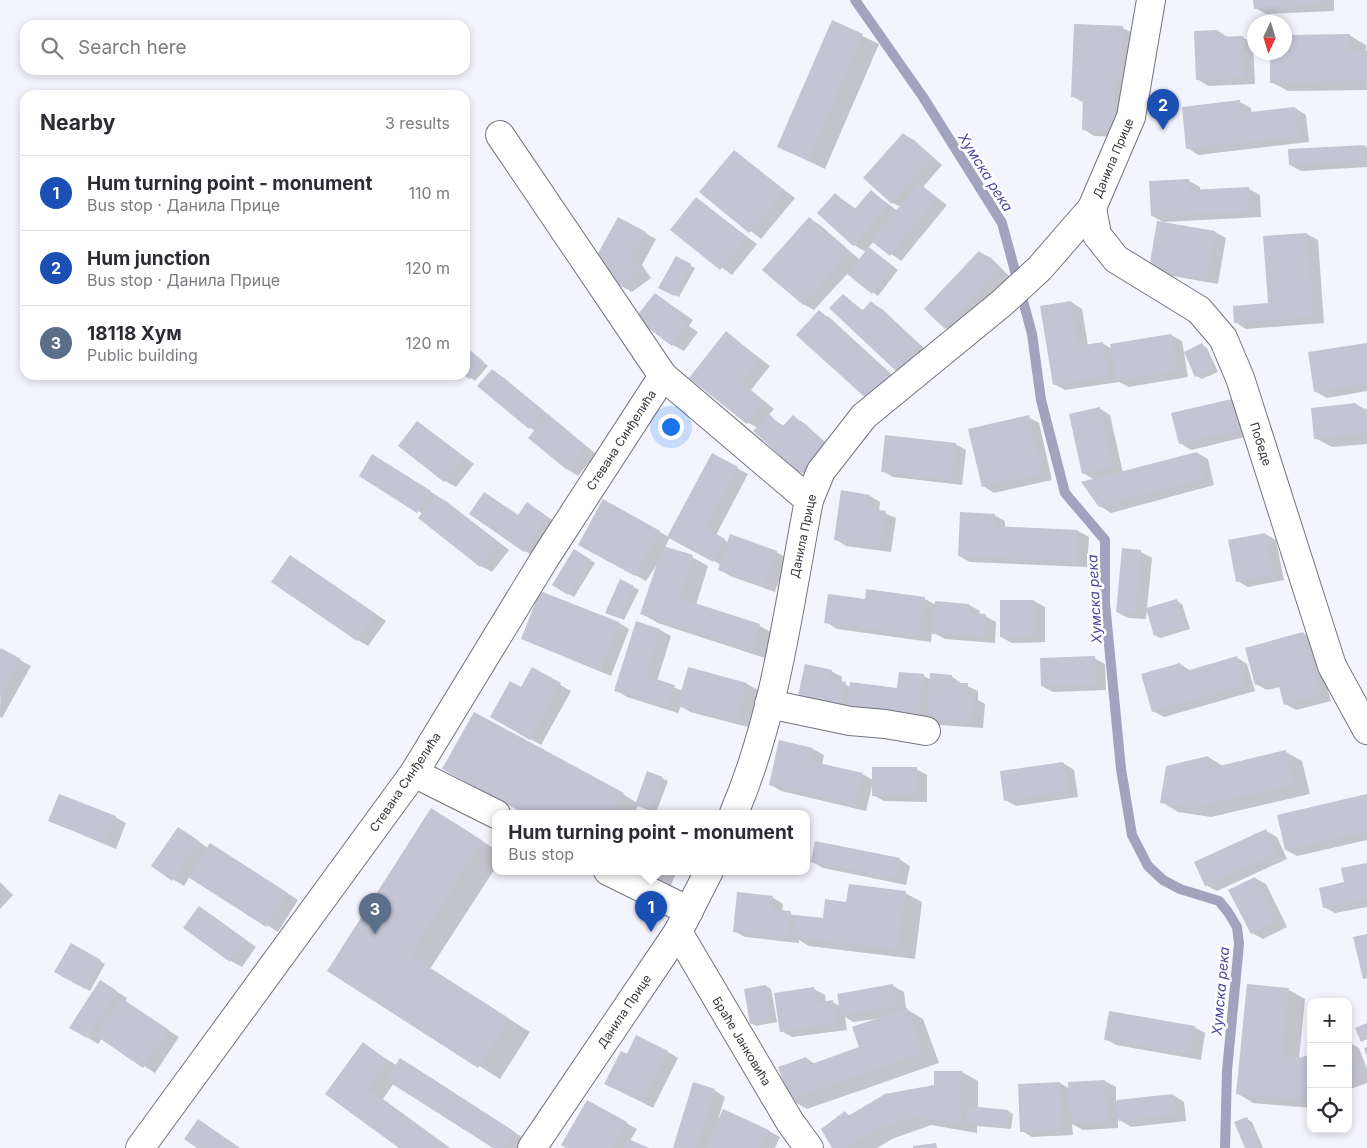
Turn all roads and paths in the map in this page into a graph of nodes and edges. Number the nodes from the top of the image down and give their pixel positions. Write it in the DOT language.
graph roads {
  1 [pos="1151,0"];
  2 [pos="500,135"];
  3 [pos="1092,208"];
  4 [pos="663,376"];
  5 [pos="809,500"];
  6 [pos="769,704"];
  7 [pos="1367,730"];
  8 [pos="926,732"];
  9 [pos="414,773"];
  10 [pos="735,810"];
  11 [pos="492,812"];
  12 [pos="614,875"];
  13 [pos="708,875"];
  14 [pos="683,921"];
  15 [pos="140,1148"];
  16 [pos="532,1148"];
  17 [pos="809,1148"];
  1 -- 3 [label="street, Данила Прице"];
  2 -- 4 [label="street"];
  3 -- 5 [label="street, Данила Прице"];
  3 -- 7 [label="street, Победе"];
  4 -- 5 [label="street"];
  4 -- 9 [label="street, Стевана Синђелића"];
  5 -- 6 [label="street, Данила Прице"];
  6 -- 8 [label="street"];
  6 -- 10 [label="street, Данила Прице"];
  9 -- 11 [label="street"];
  9 -- 15 [label="street, Стевана Синђелића"];
  12 -- 14 [label="street"];
  13 -- 14 [label="street, Данила Прице"];
  14 -- 16 [label="street, Данила Прице"];
  14 -- 17 [label="street, Браће Јанковића"];
}
